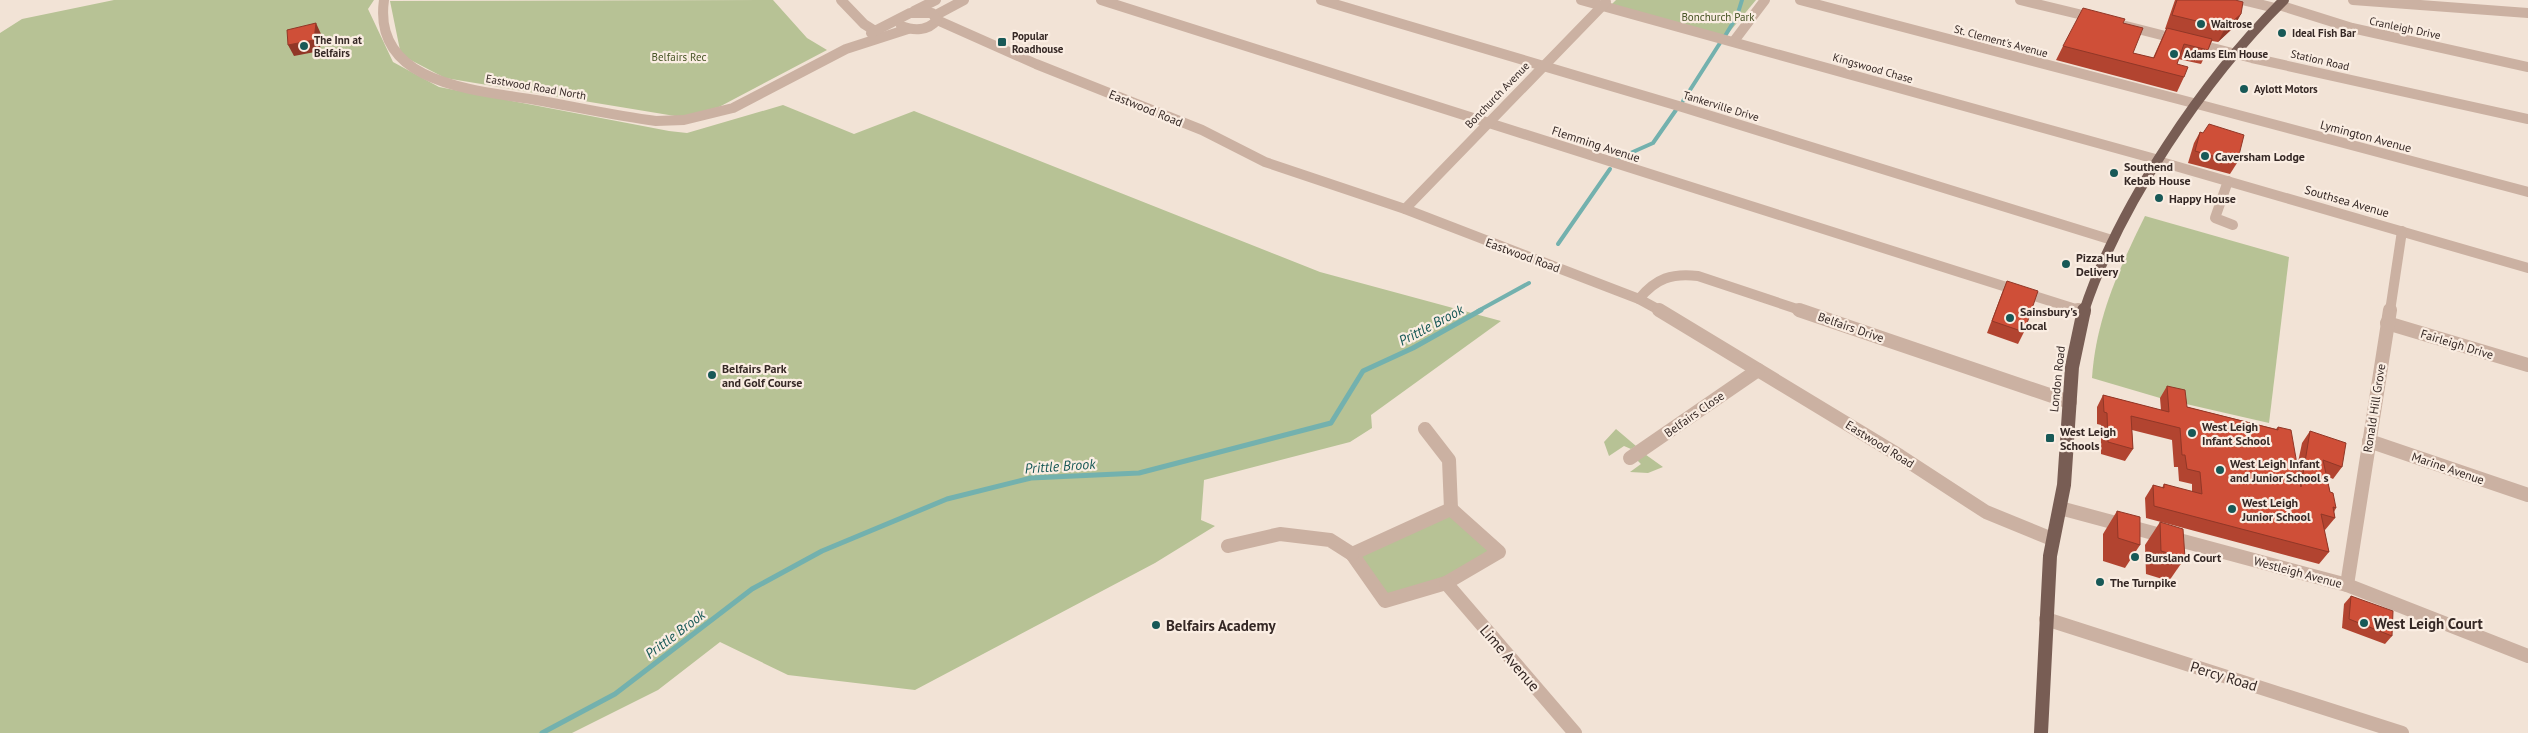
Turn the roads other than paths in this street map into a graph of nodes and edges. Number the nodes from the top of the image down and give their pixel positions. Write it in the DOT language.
graph roads {
  1 [pos="384,0"];
  2 [pos="841,0"];
  3 [pos="936,0"];
  4 [pos="964,0"];
  5 [pos="1101,0"];
  6 [pos="1321,0"];
  7 [pos="1581,0"];
  8 [pos="1765,0"];
  9 [pos="1800,0"];
  10 [pos="2020,0"];
  11 [pos="2242,0"];
  12 [pos="2353,0"];
  13 [pos="1605,3"];
  14 [pos="2279,4"];
  15 [pos="2528,13"];
  16 [pos="905,15"];
  17 [pos="936,18"];
  18 [pos="924,28"];
  19 [pos="908,29"];
  20 [pos="876,31"];
  21 [pos="965,31"];
  22 [pos="1734,42"];
  23 [pos="846,49"];
  24 [pos="2234,54"];
  25 [pos="1543,66"];
  26 [pos="2528,67"];
  27 [pos="2197,104"];
  28 [pos="2528,119"];
  29 [pos="1487,123"];
  30 [pos="2158,161"];
  31 [pos="2228,181"];
  32 [pos="2528,192"];
  33 [pos="1404,209"];
  34 [pos="2233,225"];
  35 [pos="2402,231"];
  36 [pos="2112,240"];
  37 [pos="2528,268"];
  38 [pos="1639,299"];
  39 [pos="2084,312"];
  40 [pos="2387,323"];
  41 [pos="2528,365"];
  42 [pos="1758,370"];
  43 [pos="2070,402"];
  44 [pos="1425,429"];
  45 [pos="2369,441"];
  46 [pos="1630,458"];
  47 [pos="2528,495"];
  48 [pos="2060,508"];
  49 [pos="1451,509"];
  50 [pos="2052,538"];
  51 [pos="1228,546"];
  52 [pos="1352,554"];
  53 [pos="1446,583"];
  54 [pos="2347,585"];
  55 [pos="2046,620"];
  56 [pos="2528,656"];
  57 [pos="1575,733"];
  58 [pos="2041,733"];
  59 [pos="2402,733"];
  1 -- 23 [label="street, Eastwood Road North"];
  2 -- 20 [label="street"];
  3 -- 16 [label="street"];
  4 -- 17 [label="street"];
  5 -- 29 [label="street, Flemming Avenue"];
  6 -- 25 [label="street, Tankerville Drive"];
  7 -- 13 [label="street, Kingswood Chase"];
  8 -- 22 [label="street"];
  9 -- 27 [label="street, St. Clement's Avenue"];
  10 -- 24 [label="street, Station Road"];
  11 -- 14 [label="street, Cranleigh Drive"];
  12 -- 15 [label="street"];
  13 -- 22 [label="street, Kingswood Chase"];
  13 -- 25 [label="street, Bonchurch Avenue"];
  14 -- 24 [label="main road, London Road"];
  14 -- 26 [label="street, Cranleigh Drive"];
  16 -- 17 [label="street, Eastwood Road"];
  16 -- 19 [label="street"];
  16 -- 20 [label="street"];
  17 -- 18 [label="street"];
  17 -- 21 [label="street, Eastwood Road"];
  18 -- 19 [label="street, Eastwood Road"];
  18 -- 21 [label="street, Eastwood Road"];
  19 -- 23 [label="street"];
  20 -- 23 [label="street"];
  21 -- 33 [label="street, Eastwood Road"];
  22 -- 30 [label="street, Kingswood Chase"];
  24 -- 27 [label="main road, London Road"];
  24 -- 28 [label="street, Station Road"];
  25 -- 29 [label="street, Bonchurch Avenue"];
  25 -- 36 [label="street, Tankerville Drive"];
  27 -- 30 [label="main road, London Road"];
  27 -- 32 [label="street, Lymington Avenue"];
  29 -- 33 [label="street, Bonchurch Avenue"];
  29 -- 39 [label="street, Flemming Avenue"];
  30 -- 31 [label="street, Southsea Avenue"];
  30 -- 36 [label="main road, London Road"];
  31 -- 34 [label="street"];
  31 -- 35 [label="street, Southsea Avenue"];
  33 -- 38 [label="street, Eastwood Road"];
  35 -- 37 [label="street, Southsea Avenue"];
  35 -- 40 [label="street, Ronald Hill Grove"];
  36 -- 39 [label="main road, London Road"];
  38 -- 42 [label="street, Eastwood Road"];
  38 -- 43 [label="street, Belfairs Drive"];
  39 -- 43 [label="main road, London Road"];
  40 -- 41 [label="street, Fairleigh Drive"];
  40 -- 45 [label="street, Ronald Hill Grove"];
  42 -- 46 [label="street, Belfairs Close"];
  42 -- 50 [label="street, Eastwood Road"];
  43 -- 48 [label="main road, London Road"];
  44 -- 49 [label="street"];
  45 -- 47 [label="street, Marine Avenue"];
  45 -- 54 [label="street, Ronald Hill Grove"];
  48 -- 50 [label="main road, London Road"];
  48 -- 54 [label="street, Westleigh Avenue"];
  49 -- 52 [label="street"];
  49 -- 53 [label="street"];
  50 -- 55 [label="main road, London Road"];
  51 -- 52 [label="street"];
  52 -- 53 [label="street"];
  53 -- 57 [label="street, Lime Avenue"];
  54 -- 56 [label="street, Westleigh Avenue"];
  55 -- 58 [label="main road, London Road"];
  55 -- 59 [label="street, Percy Road"];
}
